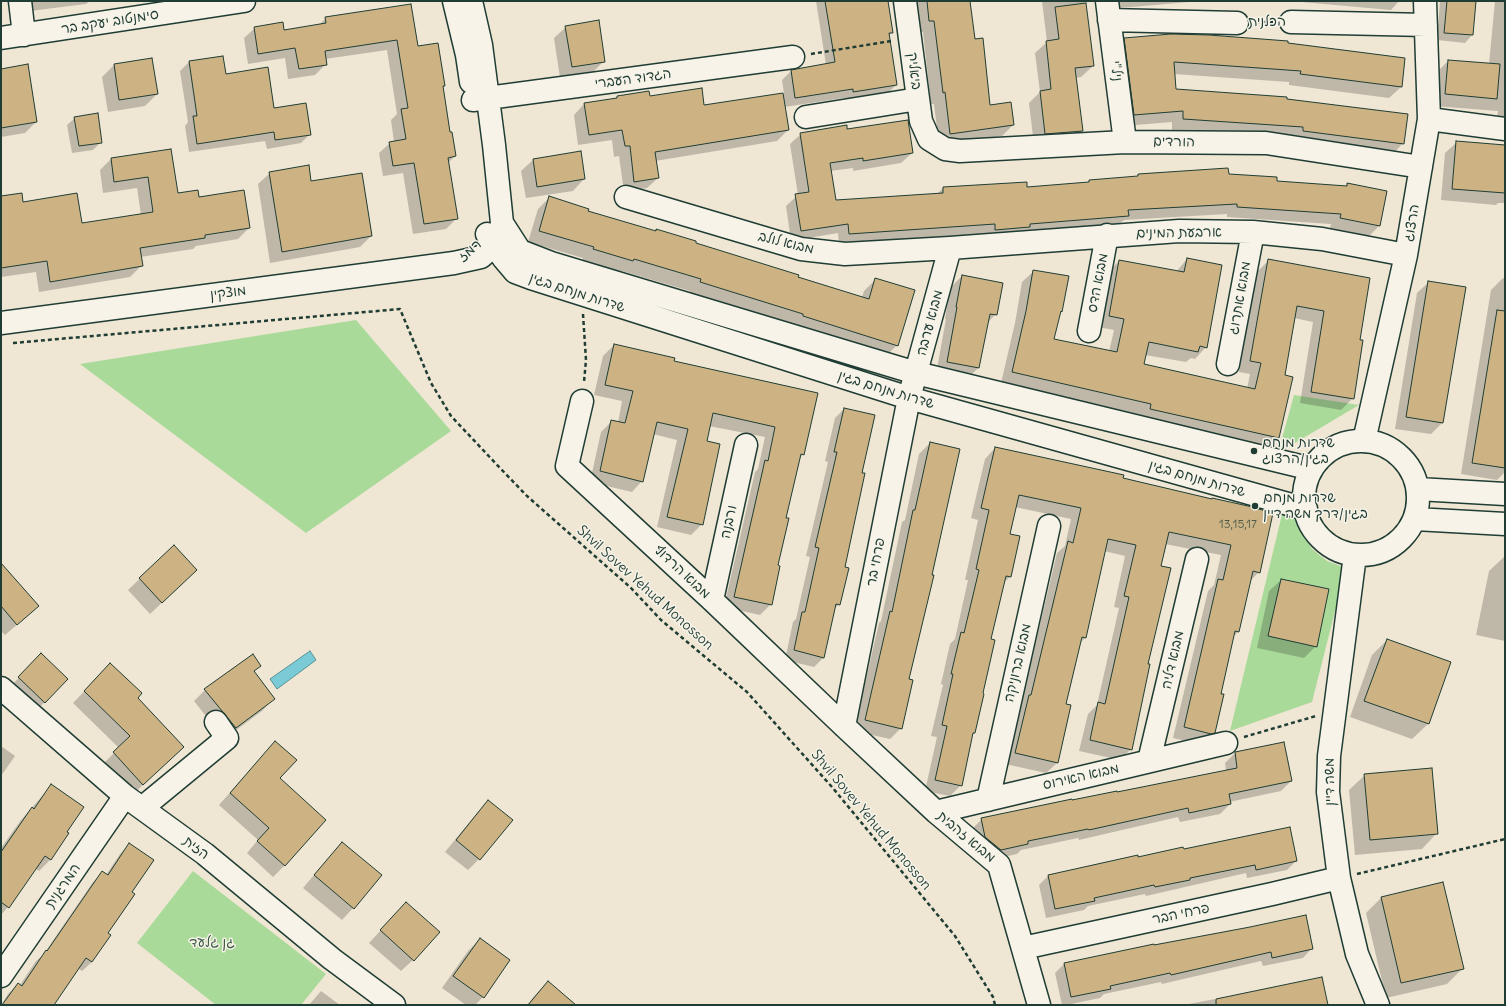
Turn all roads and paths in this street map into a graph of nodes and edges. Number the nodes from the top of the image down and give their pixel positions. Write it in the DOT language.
graph roads {
  1 [pos="20,1"];
  2 [pos="454,1"];
  3 [pos="470,1"];
  4 [pos="905,1"];
  5 [pos="1425,1"];
  6 [pos="235,2"];
  7 [pos="1108,10"];
  8 [pos="1291,22"];
  9 [pos="1237,23"];
  10 [pos="1426,25"];
  11 [pos="24,35"];
  12 [pos="910,37"];
  13 [pos="1,38"];
  14 [pos="793,57"];
  15 [pos="918,99"];
  16 [pos="480,100"];
  17 [pos="806,117"];
  18 [pos="1429,119"];
  19 [pos="1505,129"];
  20 [pos="929,139"];
  21 [pos="1124,142"];
  22 [pos="1421,167"];
  23 [pos="626,197"];
  24 [pos="1253,232"];
  25 [pos="495,234"];
  26 [pos="1107,235"];
  27 [pos="950,248"];
  28 [pos="1406,256"];
  29 [pos="454,263"];
  30 [pos="585,296"];
  31 [pos="1,323"];
  32 [pos="1089,330"];
  33 [pos="9,343"];
  34 [pos="1228,364"];
  35 [pos="916,373"];
  36 [pos="909,398"];
  37 [pos="582,401"];
  38 [pos="1364,441"];
  39 [pos="746,445"];
  40 [pos="1312,469"];
  41 [pos="1418,489"];
  42 [pos="1505,494"];
  43 [pos="1306,509"];
  44 [pos="1415,519"];
  45 [pos="1505,524"];
  46 [pos="1049,526"];
  47 [pos="1355,555"];
  48 [pos="1197,559"];
  49 [pos="712,600"];
  50 [pos="1,688"];
  51 [pos="1335,710"];
  52 [pos="216,722"];
  53 [pos="844,726"];
  54 [pos="1226,743"];
  55 [pos="1149,761"];
  56 [pos="988,800"];
  57 [pos="134,802"];
  58 [pos="936,812"];
  59 [pos="1505,839"];
  60 [pos="1339,878"];
  61 [pos="1023,948"];
  62 [pos="1,976"];
  63 [pos="394,1005"];
  64 [pos="995,1005"];
  65 [pos="1039,1005"];
  66 [pos="1378,1005"];
  1 -- 11 [label="street"];
  2 -- 16 [label="street, רמז"];
  3 -- 16 [label="street, רמז"];
  4 -- 12 [label="street, ביאליק"];
  5 -- 10 [label="street, הרצוג"];
  6 -- 11 [label="street, סימנטוב יעקב בר"];
  7 -- 9 [label="street, הכלנית"];
  7 -- 21 [label="street, ניל\"י"];
  8 -- 9 [label="path, הכלנית"];
  8 -- 10 [label="street, הכלנית"];
  10 -- 18 [label="street, הרצוג"];
  11 -- 13 [label="street, סימנטוב יעקב בר"];
  12 -- 14 [label="path"];
  12 -- 15 [label="street, ביאליק"];
  14 -- 16 [label="street, הגדוד העברי"];
  15 -- 17 [label="street"];
  15 -- 20 [label="street, ביאליק"];
  16 -- 25 [label="street, רמז"];
  18 -- 19 [label="street"];
  18 -- 22 [label="street, הרצוג"];
  20 -- 21 [label="street, הורדים"];
  21 -- 22 [label="street, הורדים"];
  22 -- 28 [label="street, הרצוג"];
  23 -- 27 [label="street, מבוא לולב"];
  24 -- 26 [label="street, ארבעת המינים"];
  24 -- 28 [label="street, ארבעת המינים"];
  24 -- 34 [label="street, מבוא אתרוג"];
  25 -- 29 [label="street, רמז"];
  25 -- 30 [label="street, שדרות מנחם בגין"];
  25 -- 35 [label="street, שדרות מנחם בגין"];
  26 -- 27 [label="street, ארבעת המינים"];
  26 -- 32 [label="street, מבוא הדס"];
  27 -- 35 [label="street, מבוא ערבה"];
  28 -- 38 [label="street, הרצוג"];
  29 -- 31 [label="street, מוצקין"];
  30 -- 36 [label="street, שדרות מנחם בגין"];
  30 -- 37 [label="path"];
  33 -- 64 [label="path, Shvil Sovev Yehud Monosson"];
  35 -- 36 [label="street, מבוא ערבה"];
  35 -- 40 [label="street, שדרות מנחם בגין"];
  36 -- 43 [label="street, שדרות מנחם בגין"];
  36 -- 53 [label="street, פרחי בר"];
  37 -- 49 [label="street, מבוא הרדוף"];
  38 -- 40 [label="street"];
  38 -- 41 [label="street"];
  39 -- 49 [label="street, ורבנה"];
  40 -- 43 [label="street"];
  41 -- 42 [label="street"];
  41 -- 44 [label="street"];
  43 -- 47 [label="street"];
  44 -- 45 [label="street"];
  44 -- 47 [label="street"];
  46 -- 56 [label="street, מבוא ברוניקה"];
  47 -- 51 [label="street, משה דיין"];
  48 -- 55 [label="street, מבוא דליה"];
  49 -- 53 [label="street, מבוא הרדוף"];
  50 -- 57 [label="street, הזית"];
  51 -- 54 [label="path"];
  51 -- 60 [label="street, משה דיין"];
  52 -- 57 [label="street, המרגנית"];
  53 -- 58 [label="street, מבוא זהבית"];
  54 -- 55 [label="street, מבוא האירוס"];
  55 -- 56 [label="street, מבוא האירוס"];
  56 -- 58 [label="street, מבוא האירוס"];
  57 -- 62 [label="street, המרגנית"];
  57 -- 63 [label="street, הזית"];
  58 -- 61 [label="street, מבוא זהבית"];
  59 -- 60 [label="path"];
  60 -- 61 [label="street, פרחי הבר"];
  60 -- 66 [label="street, משה דיין"];
  61 -- 65 [label="street, מבוא זהבית"];
}
